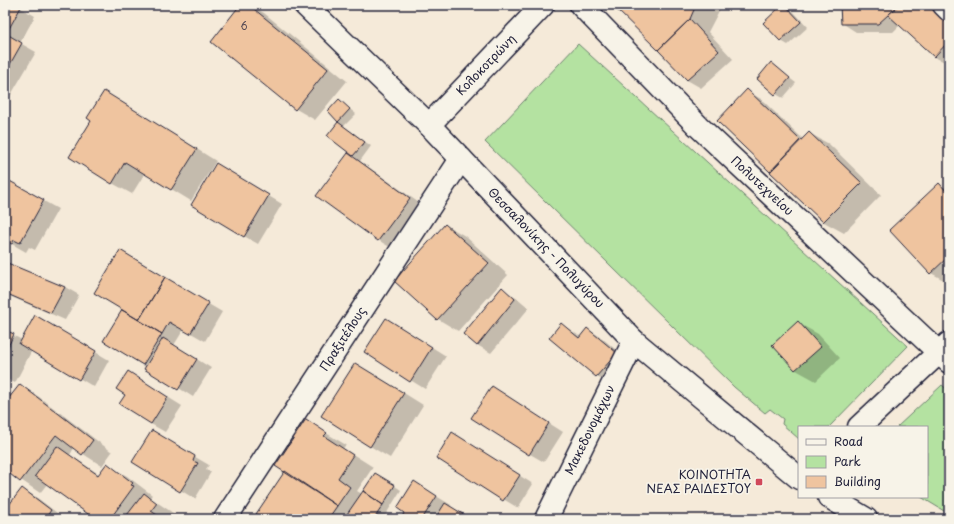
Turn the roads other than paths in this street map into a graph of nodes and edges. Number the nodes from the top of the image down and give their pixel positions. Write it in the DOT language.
graph roads {
  1 [pos="305,5"];
  2 [pos="543,5"];
  3 [pos="581,5"];
  4 [pos="944,5"];
  5 [pos="949,10"];
  6 [pos="429,125"];
  7 [pos="461,159"];
  8 [pos="634,341"];
  9 [pos="946,353"];
  10 [pos="860,426"];
  11 [pos="798,477"];
  12 [pos="831,498"];
  13 [pos="225,519"];
  14 [pos="546,519"];
  15 [pos="866,519"];
  1 -- 6 [label="street, Θεσσαλονίκης - Πολυγύρου"];
  2 -- 6 [label="street, Κολοκοτρώνη"];
  3 -- 9 [label="street, Πολυτεχνείου"];
  4 -- 5 [label="street"];
  6 -- 7 [label="street, Θεσσαλονίκης - Πολυγύρου"];
  7 -- 8 [label="street, Θεσσαλονίκης - Πολυγύρου"];
  7 -- 13 [label="street, Πραξιτέλους"];
  8 -- 11 [label="street, Θεσσαλονίκης - Πολυγύρου"];
  8 -- 14 [label="street, Μακεδονομάχων"];
  9 -- 10 [label="street"];
  12 -- 15 [label="street"];
}
